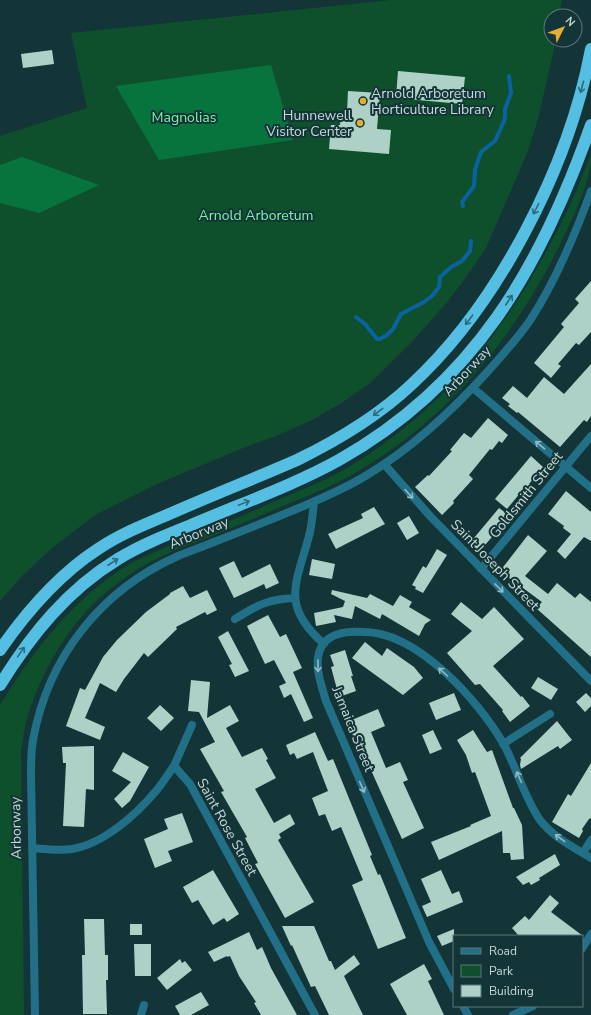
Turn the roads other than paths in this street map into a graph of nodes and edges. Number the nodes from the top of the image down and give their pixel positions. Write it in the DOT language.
graph roads {
  1 [pos="591,49"];
  2 [pos="591,125"];
  3 [pos="591,191"];
  4 [pos="473,388"];
  5 [pos="591,436"];
  6 [pos="384,464"];
  7 [pos="566,467"];
  8 [pos="591,488"];
  9 [pos="314,502"];
  10 [pos="481,569"];
  11 [pos="295,598"];
  12 [pos="235,619"];
  13 [pos="324,644"];
  14 [pos="0,650"];
  15 [pos="591,681"];
  16 [pos="0,685"];
  17 [pos="550,714"];
  18 [pos="192,725"];
  19 [pos="503,744"];
  20 [pos="174,766"];
  21 [pos="591,840"];
  22 [pos="32,848"];
  23 [pos="583,853"];
  24 [pos="591,858"];
  25 [pos="591,934"];
  26 [pos="583,948"];
  27 [pos="453,987"];
  28 [pos="144,1005"];
  29 [pos="531,1007"];
  30 [pos="35,1015"];
  31 [pos="141,1015"];
  32 [pos="315,1015"];
  33 [pos="513,1015"];
  1 -- 14 [label="highway, Arborway, one-way"];
  16 -- 2 [label="highway, Arborway, one-way"];
  3 -- 4 [label="street, Arborway"];
  4 -- 6 [label="street, Arborway"];
  7 -- 4 [label="street, one-way"];
  5 -- 7 [label="street, Goldsmith Street"];
  6 -- 9 [label="street, Arborway"];
  6 -- 10 [label="street, Saint Joseph Street, one-way"];
  7 -- 8 [label="street"];
  7 -- 10 [label="street, Goldsmith Street"];
  9 -- 11 [label="street"];
  9 -- 22 [label="street, Arborway"];
  10 -- 15 [label="street, Saint Joseph Street, one-way"];
  11 -- 12 [label="street"];
  11 -- 13 [label="street"];
  19 -- 13 [label="street, one-way"];
  13 -- 27 [label="street, Jamaica Street, one-way"];
  17 -- 19 [label="street"];
  18 -- 20 [label="street"];
  23 -- 19 [label="street, one-way"];
  20 -- 22 [label="street"];
  20 -- 32 [label="street, Saint Rose Street"];
  21 -- 23 [label="street"];
  22 -- 30 [label="street, Arborway"];
  23 -- 24 [label="street"];
  25 -- 26 [label="street"];
  28 -- 31 [label="street"];
  29 -- 33 [label="street"];
}
